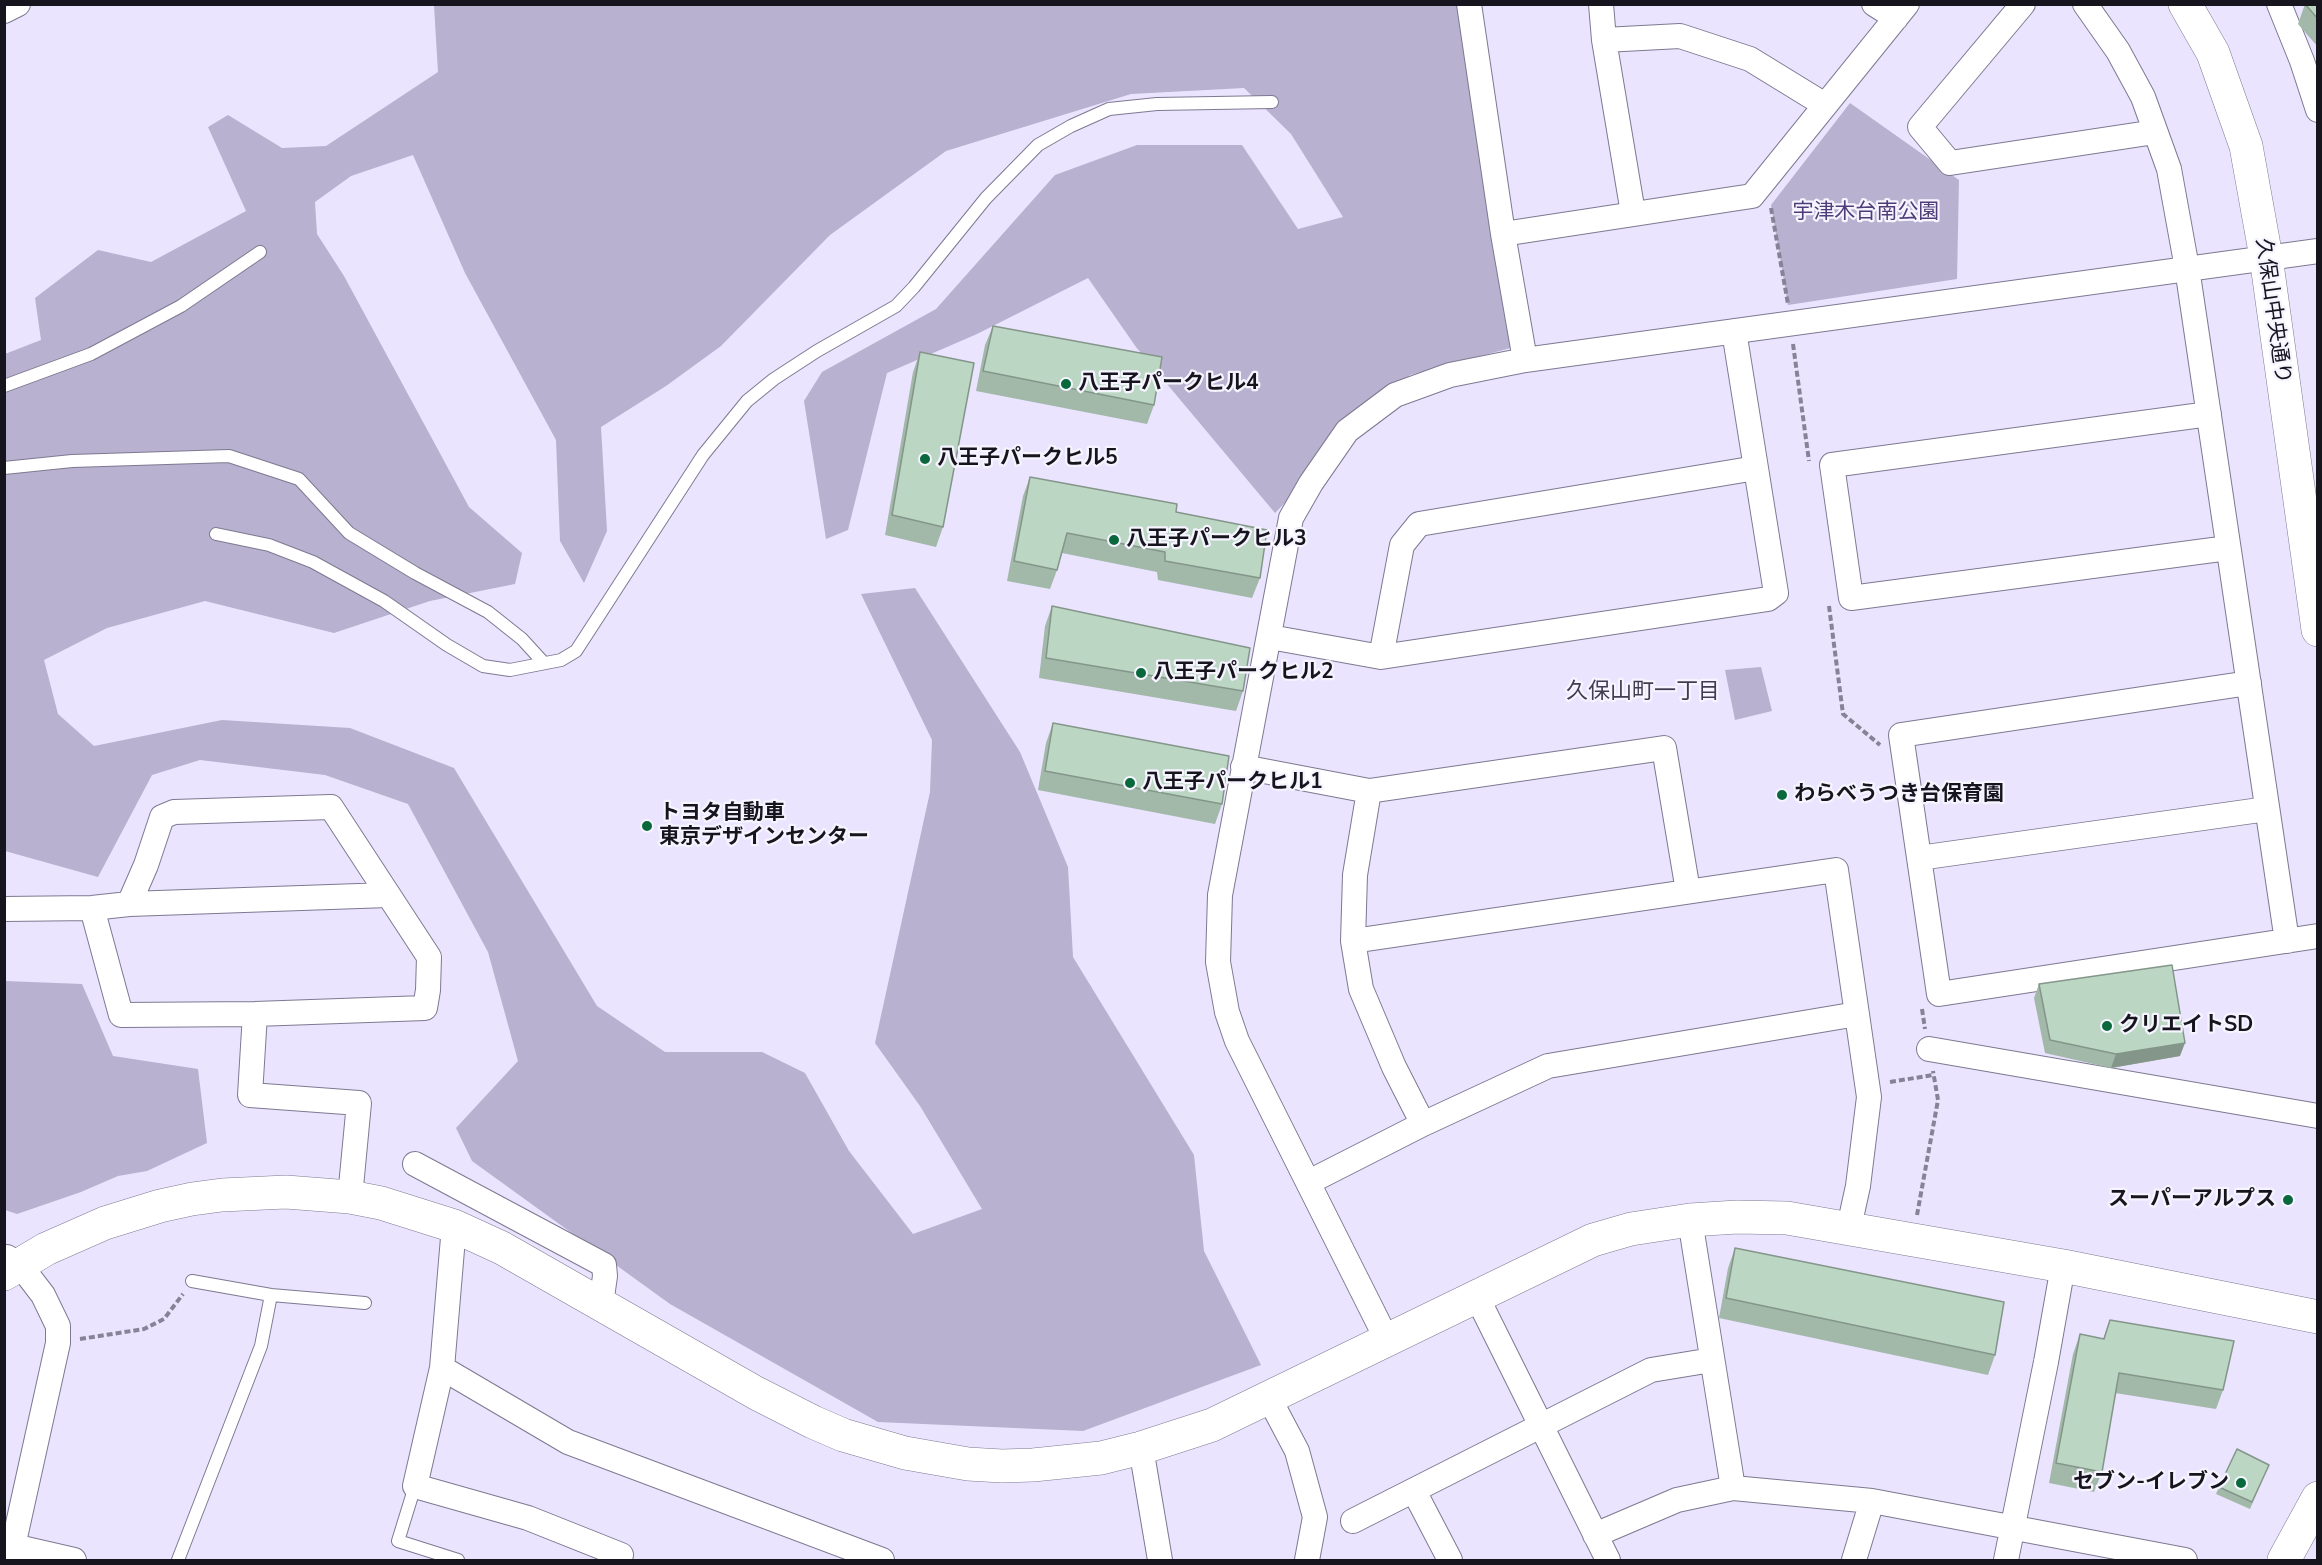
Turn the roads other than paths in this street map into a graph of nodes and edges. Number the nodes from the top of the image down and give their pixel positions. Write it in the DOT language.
graph roads {
  1 [pos="18,4"];
  2 [pos="1469,4"];
  3 [pos="1601,4"];
  4 [pos="1874,4"];
  5 [pos="2023,4"];
  6 [pos="2085,4"];
  7 [pos="2185,4"];
  8 [pos="2279,4"];
  9 [pos="4,11"];
  10 [pos="1901,11"];
  11 [pos="1604,40"];
  12 [pos="1272,102"];
  13 [pos="1825,105"];
  14 [pos="2318,110"];
  15 [pos="2155,132"];
  16 [pos="1633,213"];
  17 [pos="1503,234"];
  18 [pos="2318,251"];
  19 [pos="260,252"];
  20 [pos="2266,258"];
  21 [pos="2187,268"];
  22 [pos="1734,331"];
  23 [pos="1525,360"];
  24 [pos="4,386"];
  25 [pos="2208,414"];
  26 [pos="4,468"];
  27 [pos="1756,468"];
  28 [pos="2310,532"];
  29 [pos="216,534"];
  30 [pos="2228,548"];
  31 [pos="2318,630"];
  32 [pos="1270,637"];
  33 [pos="1381,657"];
  34 [pos="543,662"];
  35 [pos="2249,683"];
  36 [pos="1243,767"];
  37 [pos="1370,791"];
  38 [pos="2267,809"];
  39 [pos="1919,858"];
  40 [pos="1688,891"];
  41 [pos="388,895"];
  42 [pos="129,904"];
  43 [pos="92,908"];
  44 [pos="4,909"];
  45 [pos="2318,936"];
  46 [pos="1353,941"];
  47 [pos="2287,941"];
  48 [pos="255,1014"];
  49 [pos="1857,1014"];
  50 [pos="1929,1050"];
  51 [pos="2318,1116"];
  52 [pos="1423,1124"];
  53 [pos="415,1164"];
  54 [pos="1309,1182"];
  55 [pos="350,1197"];
  56 [pos="1690,1220"];
  57 [pos="454,1226"];
  58 [pos="1849,1227"];
  59 [pos="10,1265"];
  60 [pos="2063,1266"];
  61 [pos="192,1281"];
  62 [pos="271,1295"];
  63 [pos="1476,1295"];
  64 [pos="365,1302"];
  65 [pos="601,1304"];
  66 [pos="2318,1317"];
  67 [pos="1387,1340"];
  68 [pos="1712,1359"];
  69 [pos="442,1368"];
  70 [pos="1269,1398"];
  71 [pos="1540,1426"];
  72 [pos="1141,1448"];
  73 [pos="415,1486"];
  74 [pos="1733,1488"];
  75 [pos="1414,1491"];
  76 [pos="2318,1498"];
  77 [pos="1872,1501"];
  78 [pos="1353,1521"];
  79 [pos="2013,1529"];
  80 [pos="1595,1535"];
  81 [pos="12,1553"];
  82 [pos="624,1559"];
  83 [pos="74,1560"];
  84 [pos="178,1560"];
  85 [pos="458,1560"];
  86 [pos="882,1560"];
  87 [pos="1160,1560"];
  88 [pos="1307,1560"];
  89 [pos="1450,1560"];
  90 [pos="1608,1560"];
  91 [pos="1854,1560"];
  92 [pos="2006,1560"];
  93 [pos="2185,1560"];
  94 [pos="2284,1560"];
  1 -- 9 [label="street"];
  2 -- 17 [label="street"];
  3 -- 11 [label="street"];
  4 -- 10 [label="street"];
  5 -- 15 [label="street"];
  6 -- 15 [label="street"];
  7 -- 20 [label="street, 久保山中央通り"];
  8 -- 14 [label="street"];
  10 -- 13 [label="street"];
  11 -- 13 [label="street"];
  11 -- 16 [label="street"];
  12 -- 34 [label="lane"];
  13 -- 16 [label="street"];
  15 -- 21 [label="street"];
  16 -- 17 [label="street"];
  17 -- 23 [label="street"];
  18 -- 20 [label="street"];
  19 -- 24 [label="lane"];
  20 -- 21 [label="street"];
  20 -- 28 [label="street, 久保山中央通り"];
  21 -- 22 [label="street"];
  21 -- 25 [label="street"];
  22 -- 23 [label="street"];
  22 -- 27 [label="street"];
  23 -- 32 [label="street"];
  25 -- 30 [label="street"];
  25 -- 30 [label="street"];
  26 -- 34 [label="lane"];
  27 -- 33 [label="street"];
  27 -- 33 [label="street"];
  28 -- 31 [label="street, 久保山中央通り"];
  29 -- 34 [label="lane"];
  30 -- 35 [label="street"];
  32 -- 33 [label="street"];
  32 -- 36 [label="street"];
  35 -- 38 [label="street"];
  35 -- 39 [label="street"];
  36 -- 37 [label="street"];
  36 -- 54 [label="street"];
  37 -- 40 [label="street"];
  37 -- 46 [label="street"];
  38 -- 39 [label="street"];
  38 -- 47 [label="street"];
  39 -- 47 [label="street"];
  40 -- 46 [label="street"];
  40 -- 49 [label="street"];
  41 -- 42 [label="street"];
  41 -- 42 [label="street"];
  41 -- 48 [label="street"];
  42 -- 43 [label="street"];
  43 -- 44 [label="street"];
  43 -- 48 [label="street"];
  45 -- 47 [label="street"];
  46 -- 52 [label="street"];
  48 -- 55 [label="street"];
  49 -- 52 [label="street"];
  49 -- 58 [label="street"];
  50 -- 51 [label="street"];
  52 -- 54 [label="street"];
  53 -- 65 [label="street"];
  54 -- 67 [label="street"];
  55 -- 57 [label="street"];
  55 -- 59 [label="street"];
  56 -- 58 [label="street"];
  56 -- 63 [label="street"];
  56 -- 68 [label="street"];
  57 -- 65 [label="street"];
  57 -- 69 [label="street"];
  58 -- 60 [label="street"];
  59 -- 81 [label="street"];
  60 -- 66 [label="street"];
  60 -- 79 [label="street"];
  61 -- 62 [label="lane"];
  62 -- 64 [label="lane"];
  62 -- 84 [label="lane"];
  63 -- 67 [label="street"];
  63 -- 71 [label="street"];
  65 -- 72 [label="street"];
  67 -- 70 [label="street"];
  68 -- 71 [label="street"];
  68 -- 74 [label="street"];
  69 -- 73 [label="street"];
  69 -- 86 [label="street"];
  70 -- 72 [label="street"];
  70 -- 88 [label="street"];
  71 -- 75 [label="street"];
  71 -- 80 [label="street"];
  72 -- 87 [label="street"];
  73 -- 82 [label="street"];
  73 -- 85 [label="lane"];
  74 -- 77 [label="street"];
  74 -- 80 [label="street"];
  75 -- 78 [label="street"];
  75 -- 89 [label="street"];
  76 -- 94 [label="street"];
  77 -- 79 [label="street"];
  77 -- 91 [label="street"];
  79 -- 92 [label="street"];
  79 -- 93 [label="street"];
  80 -- 90 [label="street"];
  81 -- 83 [label="street"];
}
